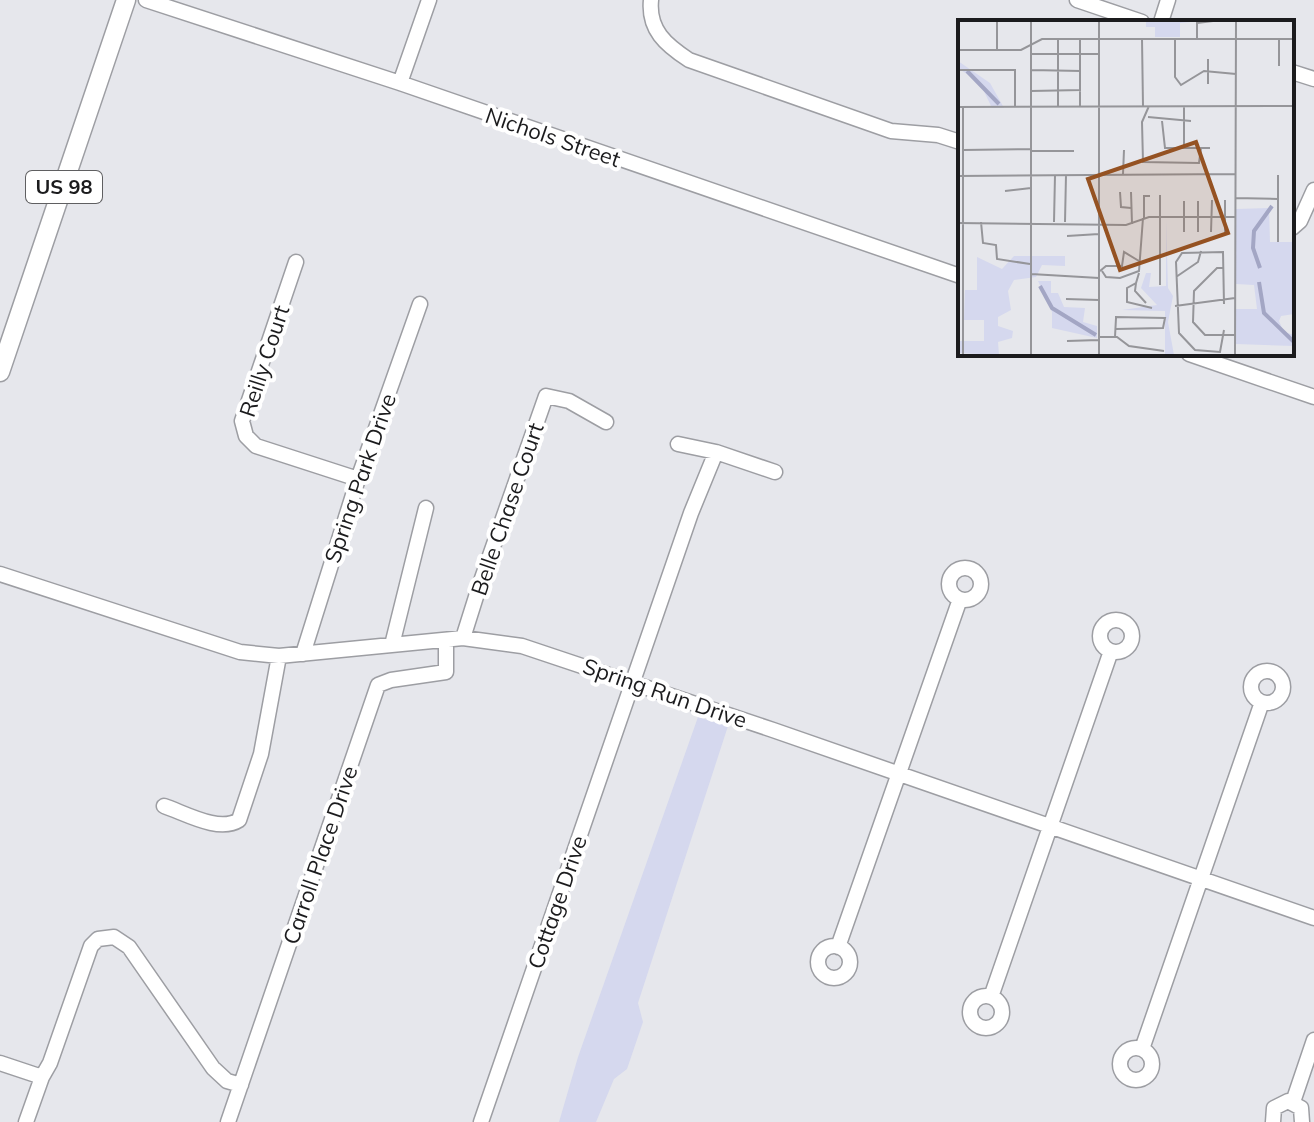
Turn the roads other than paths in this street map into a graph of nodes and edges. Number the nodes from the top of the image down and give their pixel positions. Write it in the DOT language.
graph roads {
  1 [pos="126,0"];
  2 [pos="146,0"];
  3 [pos="429,0"];
  4 [pos="651,0"];
  5 [pos="1077,0"];
  6 [pos="1168,0"];
  7 [pos="1136,20"];
  8 [pos="1162,20"];
  9 [pos="1294,73"];
  10 [pos="1314,79"];
  11 [pos="400,83"];
  12 [pos="958,141"];
  13 [pos="1314,190"];
  14 [pos="1294,226"];
  15 [pos="296,262"];
  16 [pos="958,275"];
  17 [pos="420,304"];
  18 [pos="1195,356"];
  19 [pos="0,372"];
  20 [pos="1314,397"];
  21 [pos="606,422"];
  22 [pos="678,444"];
  23 [pos="716,452"];
  24 [pos="775,472"];
  25 [pos="358,479"];
  26 [pos="426,508"];
  27 [pos="0,574"];
  28 [pos="960,599"];
  29 [pos="463,638"];
  30 [pos="446,640"];
  31 [pos="392,645"];
  32 [pos="1111,651"];
  33 [pos="303,654"];
  34 [pos="279,656"];
  35 [pos="633,682"];
  36 [pos="1262,702"];
  37 [pos="900,774"];
  38 [pos="164,806"];
  39 [pos="1049,827"];
  40 [pos="1200,880"];
  41 [pos="1314,918"];
  42 [pos="838,947"];
  43 [pos="991,997"];
  44 [pos="1314,1040"];
  45 [pos="1142,1049"];
  46 [pos="0,1063"];
  47 [pos="42,1077"];
  48 [pos="241,1085"];
  49 [pos="1293,1102"];
  50 [pos="26,1122"];
  51 [pos="228,1122"];
  52 [pos="481,1122"];
  53 [pos="1273,1122"];
  54 [pos="1302,1122"];
  1 -- 19 [label="main road, US 98"];
  2 -- 11 [label="street, Nichols Street"];
  3 -- 11 [label="street"];
  4 -- 12 [label="street"];
  5 -- 7 [label="street"];
  6 -- 8 [label="street"];
  9 -- 10 [label="street"];
  11 -- 16 [label="street, Nichols Street"];
  13 -- 14 [label="street"];
  15 -- 25 [label="street, Reilly Court"];
  17 -- 25 [label="street, Spring Park Drive"];
  18 -- 20 [label="street"];
  21 -- 29 [label="street, Belle Chase Court"];
  22 -- 23 [label="street"];
  23 -- 24 [label="street"];
  23 -- 35 [label="street, Cottage Drive"];
  25 -- 33 [label="street, Spring Park Drive"];
  26 -- 31 [label="street"];
  27 -- 34 [label="street, Spring Run Drive"];
  28 -- 37 [label="street"];
  29 -- 30 [label="street, Spring Run Drive"];
  29 -- 35 [label="street, Spring Run Drive"];
  30 -- 31 [label="street, Spring Run Drive"];
  30 -- 48 [label="street, Carroll Place Drive"];
  31 -- 33 [label="street, Spring Run Drive"];
  32 -- 39 [label="street"];
  33 -- 34 [label="street, Spring Run Drive"];
  34 -- 38 [label="street"];
  35 -- 37 [label="street, Spring Run Drive"];
  35 -- 52 [label="street, Cottage Drive"];
  36 -- 40 [label="street"];
  37 -- 39 [label="street, Spring Run Drive"];
  37 -- 42 [label="street"];
  39 -- 40 [label="street, Spring Run Drive"];
  39 -- 43 [label="street"];
  40 -- 41 [label="street, Spring Run Drive"];
  40 -- 45 [label="street"];
  44 -- 49 [label="street"];
  46 -- 47 [label="street"];
  47 -- 48 [label="street"];
  47 -- 50 [label="street"];
  48 -- 51 [label="street, Carroll Place Drive"];
  49 -- 53 [label="street"];
  49 -- 54 [label="street"];
}
